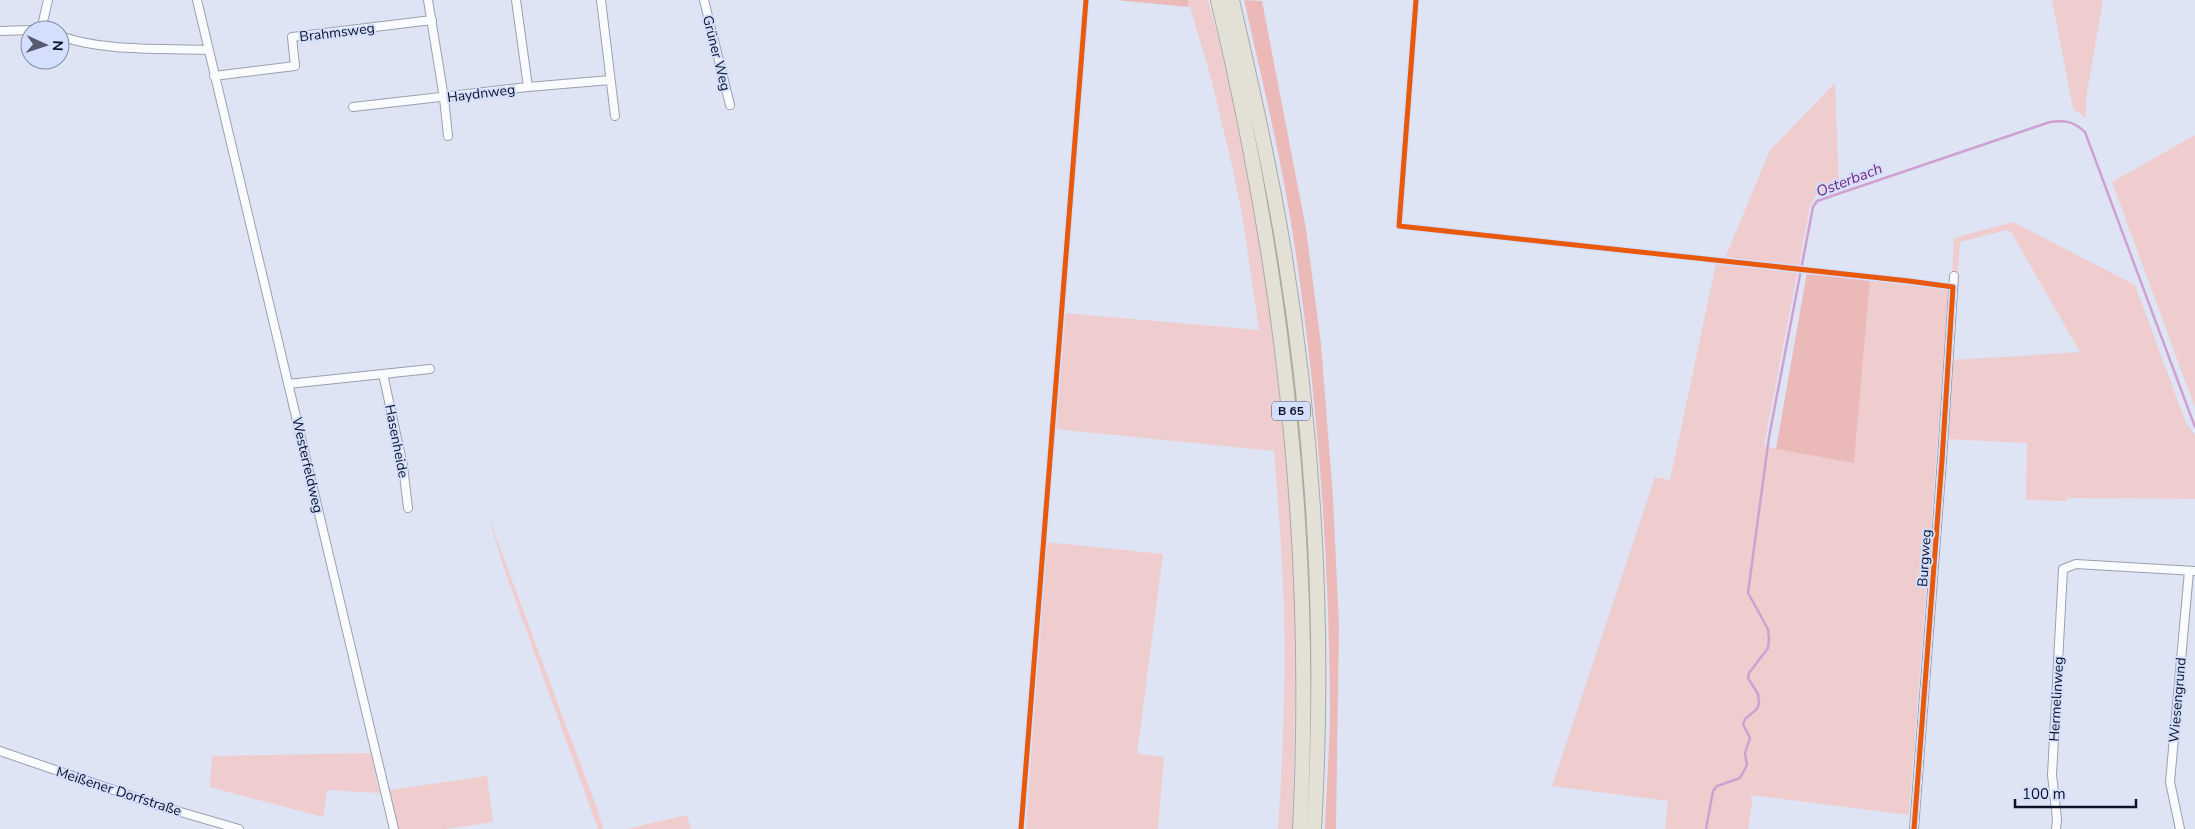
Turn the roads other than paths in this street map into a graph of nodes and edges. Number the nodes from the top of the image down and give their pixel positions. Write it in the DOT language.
graph roads {
  1 [pos="48,0"];
  2 [pos="197,0"];
  3 [pos="428,0"];
  4 [pos="516,0"];
  5 [pos="601,0"];
  6 [pos="704,0"];
  7 [pos="1218,0"];
  8 [pos="1232,0"];
  9 [pos="44,20"];
  10 [pos="432,20"];
  11 [pos="20,30"];
  12 [pos="0,31"];
  13 [pos="70,39"];
  14 [pos="208,50"];
  15 [pos="214,76"];
  16 [pos="610,80"];
  17 [pos="528,87"];
  18 [pos="444,98"];
  19 [pos="730,105"];
  20 [pos="353,107"];
  21 [pos="614,116"];
  22 [pos="448,136"];
  23 [pos="1954,276"];
  24 [pos="430,368"];
  25 [pos="383,374"];
  26 [pos="288,384"];
  27 [pos="408,508"];
  28 [pos="2063,569"];
  29 [pos="2192,571"];
  30 [pos="0,751"];
  31 [pos="239,829"];
  32 [pos="394,829"];
  33 [pos="1300,829"];
  34 [pos="1314,829"];
  35 [pos="1914,829"];
  36 [pos="2056,829"];
  37 [pos="2180,829"];
  1 -- 9 [label="street"];
  2 -- 14 [label="street, Westerfeldweg"];
  3 -- 10 [label="street"];
  4 -- 17 [label="street"];
  5 -- 16 [label="street"];
  6 -- 19 [label="street, Grüner Weg"];
  7 -- 33 [label="highway, B 65"];
  8 -- 34 [label="highway, B 65"];
  10 -- 15 [label="street, Brahmsweg"];
  10 -- 18 [label="street"];
  11 -- 12 [label="street"];
  13 -- 14 [label="street"];
  14 -- 15 [label="street, Westerfeldweg"];
  15 -- 26 [label="street, Westerfeldweg"];
  16 -- 17 [label="street, Haydnweg"];
  16 -- 21 [label="street"];
  17 -- 18 [label="street, Haydnweg"];
  18 -- 20 [label="street, Haydnweg"];
  18 -- 22 [label="street"];
  23 -- 35 [label="street, Burgweg"];
  24 -- 25 [label="street"];
  25 -- 26 [label="street"];
  25 -- 27 [label="street, Hasenheide"];
  26 -- 32 [label="street, Westerfeldweg"];
  28 -- 29 [label="street, Wiesengrund"];
  28 -- 36 [label="street, Hermelinweg"];
  29 -- 37 [label="street, Wiesengrund"];
  30 -- 31 [label="street, Meißener Dorfstraße"];
}
